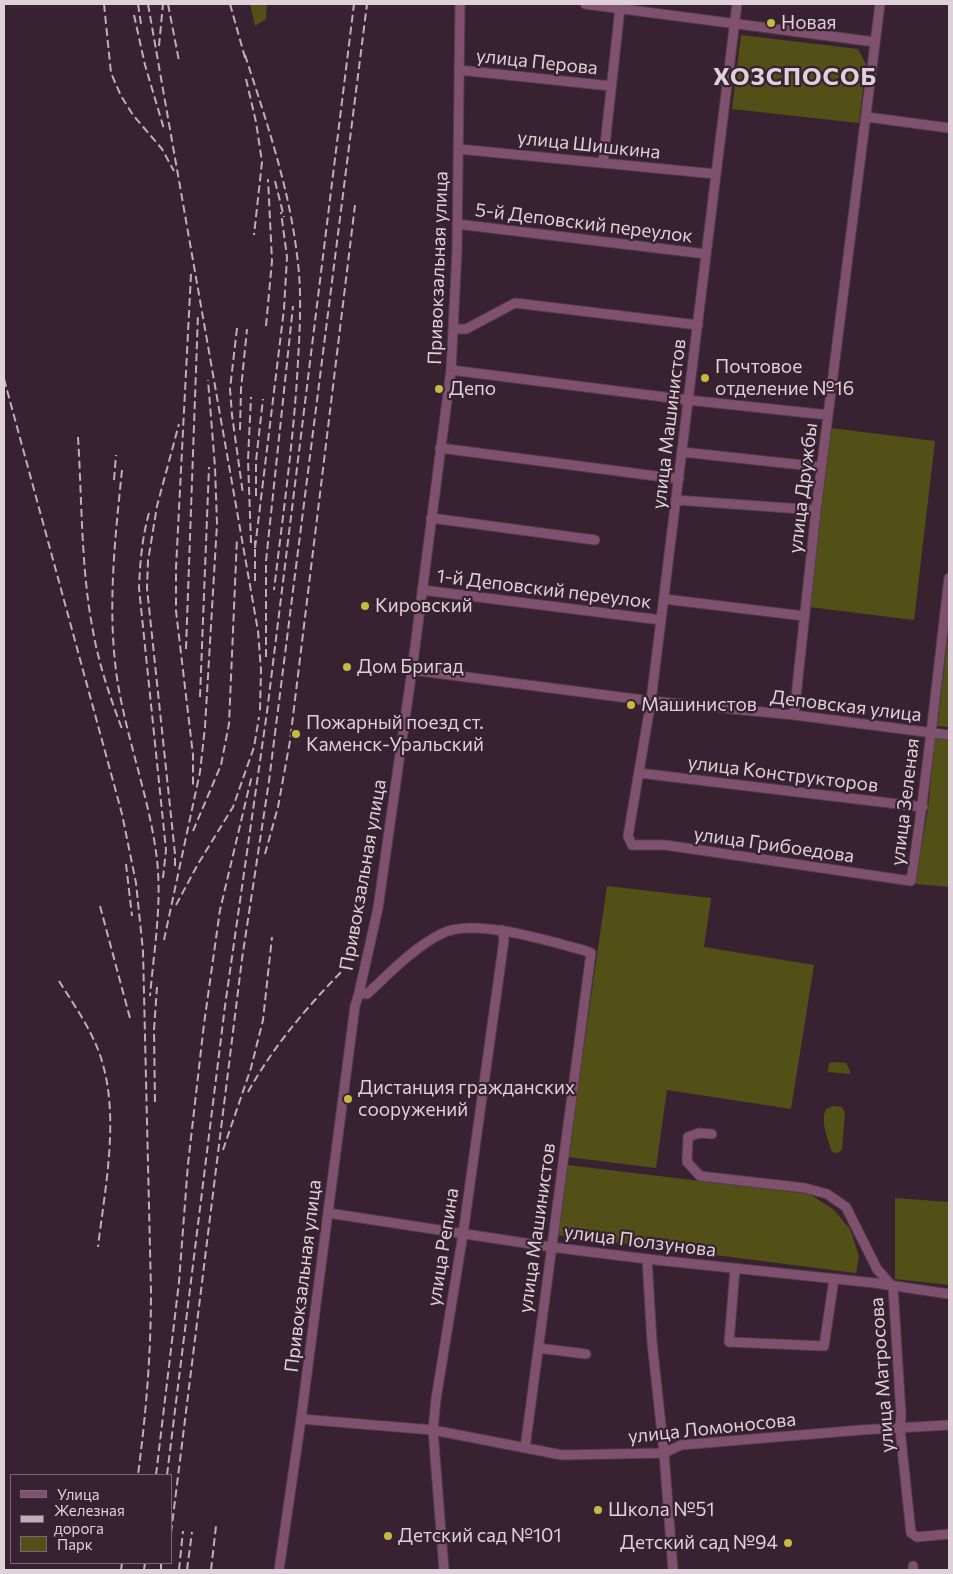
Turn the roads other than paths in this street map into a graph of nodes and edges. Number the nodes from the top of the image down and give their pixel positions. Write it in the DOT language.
graph roads {
  1 [pos="460,4"];
  2 [pos="585,4"];
  3 [pos="737,4"];
  4 [pos="880,4"];
  5 [pos="620,8"];
  6 [pos="735,23"];
  7 [pos="875,42"];
  8 [pos="459,70"];
  9 [pos="612,86"];
  10 [pos="867,117"];
  11 [pos="949,128"];
  12 [pos="458,149"];
  13 [pos="603,163"];
  14 [pos="716,174"];
  15 [pos="457,224"];
  16 [pos="706,254"];
  17 [pos="698,325"];
  18 [pos="453,328"];
  19 [pos="451,370"];
  20 [pos="688,400"];
  21 [pos="828,415"];
  22 [pos="440,448"];
  23 [pos="682,452"];
  24 [pos="821,467"];
  25 [pos="678,479"];
  26 [pos="676,500"];
  27 [pos="816,510"];
  28 [pos="431,518"];
  29 [pos="595,540"];
  30 [pos="949,578"];
  31 [pos="422,590"];
  32 [pos="664,599"];
  33 [pos="804,616"];
  34 [pos="661,620"];
  35 [pos="412,670"];
  36 [pos="651,701"];
  37 [pos="794,715"];
  38 [pos="930,733"];
  39 [pos="949,735"];
  40 [pos="639,773"];
  41 [pos="923,807"];
  42 [pos="632,845"];
  43 [pos="911,881"];
  44 [pos="502,930"];
  45 [pos="359,993"];
  46 [pos="712,1134"];
  47 [pos="328,1213"];
  48 [pos="463,1234"];
  49 [pos="551,1247"];
  50 [pos="647,1259"];
  51 [pos="735,1268"];
  52 [pos="877,1269"];
  53 [pos="834,1279"];
  54 [pos="875,1283"];
  55 [pos="893,1287"];
  56 [pos="949,1294"];
  57 [pos="538,1348"];
  58 [pos="586,1354"];
  59 [pos="301,1419"];
  60 [pos="949,1425"];
  61 [pos="900,1429"];
  62 [pos="433,1430"];
  63 [pos="525,1448"];
  64 [pos="664,1453"];
  65 [pos="949,1534"];
  66 [pos="279,1570"];
  67 [pos="444,1570"];
  68 [pos="673,1570"];
  1 -- 8 [label="street, Привокзальная улица"];
  2 -- 5 [label="street"];
  3 -- 6 [label="street, улица Машинистов"];
  4 -- 7 [label="street"];
  5 -- 6 [label="street"];
  5 -- 9 [label="street"];
  6 -- 7 [label="street"];
  6 -- 14 [label="street, улица Машинистов"];
  7 -- 10 [label="street, улица Дружбы"];
  8 -- 9 [label="street, улица Перова"];
  8 -- 12 [label="street, Привокзальная улица"];
  9 -- 13 [label="street"];
  10 -- 11 [label="street"];
  10 -- 21 [label="street, улица Дружбы"];
  12 -- 13 [label="street, улица Шишкина"];
  12 -- 15 [label="street, Привокзальная улица"];
  13 -- 14 [label="street, улица Шишкина"];
  14 -- 16 [label="street, улица Машинистов"];
  15 -- 16 [label="street, 5-й Деповский переулок"];
  15 -- 18 [label="street, Привокзальная улица"];
  16 -- 17 [label="street, улица Машинистов"];
  17 -- 18 [label="street"];
  17 -- 20 [label="street, улица Машинистов"];
  18 -- 19 [label="street, Привокзальная улица"];
  19 -- 20 [label="street"];
  19 -- 22 [label="street, Привокзальная улица"];
  20 -- 21 [label="street"];
  20 -- 23 [label="street, улица Машинистов"];
  21 -- 24 [label="street, улица Дружбы"];
  22 -- 25 [label="street"];
  22 -- 28 [label="street, Привокзальная улица"];
  23 -- 24 [label="street"];
  23 -- 25 [label="street, улица Машинистов"];
  24 -- 27 [label="street, улица Дружбы"];
  25 -- 26 [label="street, улица Машинистов"];
  26 -- 27 [label="street"];
  26 -- 32 [label="street, улица Машинистов"];
  27 -- 33 [label="street, улица Дружбы"];
  28 -- 29 [label="street"];
  28 -- 31 [label="street, Привокзальная улица"];
  30 -- 38 [label="street, улица Зеленая"];
  31 -- 34 [label="street, 1-й Деповский переулок"];
  31 -- 35 [label="street, Привокзальная улица"];
  32 -- 33 [label="street"];
  32 -- 34 [label="street, улица Машинистов"];
  33 -- 37 [label="street, улица Дружбы"];
  34 -- 36 [label="street, улица Машинистов"];
  35 -- 36 [label="street, Деповская улица"];
  35 -- 45 [label="street, Привокзальная улица"];
  36 -- 37 [label="street, Деповская улица"];
  36 -- 40 [label="street, улица Машинистов"];
  37 -- 38 [label="street, Деповская улица"];
  38 -- 39 [label="street, Деповская улица"];
  38 -- 41 [label="street, улица Зеленая"];
  40 -- 41 [label="street, улица Конструкторов"];
  40 -- 42 [label="street, улица Машинистов"];
  41 -- 43 [label="street, улица Зеленая"];
  42 -- 43 [label="street, улица Грибоедова"];
  44 -- 45 [label="street"];
  44 -- 48 [label="street, улица Репина"];
  44 -- 49 [label="street, улица Машинистов"];
  45 -- 47 [label="street, Привокзальная улица"];
  46 -- 52 [label="street, улица Матросова"];
  47 -- 48 [label="street, улица Ползунова"];
  47 -- 59 [label="street, Привокзальная улица"];
  48 -- 49 [label="street, улица Ползунова"];
  48 -- 62 [label="street, улица Репина"];
  49 -- 50 [label="street, улица Ползунова"];
  49 -- 57 [label="street, улица Машинистов"];
  50 -- 51 [label="street, улица Ползунова"];
  50 -- 64 [label="street"];
  51 -- 53 [label="street, улица Ползунова"];
  51 -- 53 [label="street"];
  52 -- 54 [label="street"];
  52 -- 55 [label="street, улица Матросова"];
  53 -- 54 [label="street, улица Ползунова"];
  54 -- 55 [label="street, улица Ползунова"];
  55 -- 56 [label="street, улица Ползунова"];
  55 -- 61 [label="street, улица Матросова"];
  57 -- 58 [label="street"];
  57 -- 63 [label="street, улица Машинистов"];
  59 -- 62 [label="street, улица Ломоносова"];
  59 -- 66 [label="street, Привокзальная улица"];
  60 -- 61 [label="street, улица Ломоносова"];
  61 -- 64 [label="street, улица Ломоносова"];
  61 -- 65 [label="street, улица Матросова"];
  62 -- 63 [label="street, улица Ломоносова"];
  62 -- 67 [label="street, улица Репина"];
  63 -- 64 [label="street, улица Ломоносова"];
  64 -- 68 [label="street"];
}
